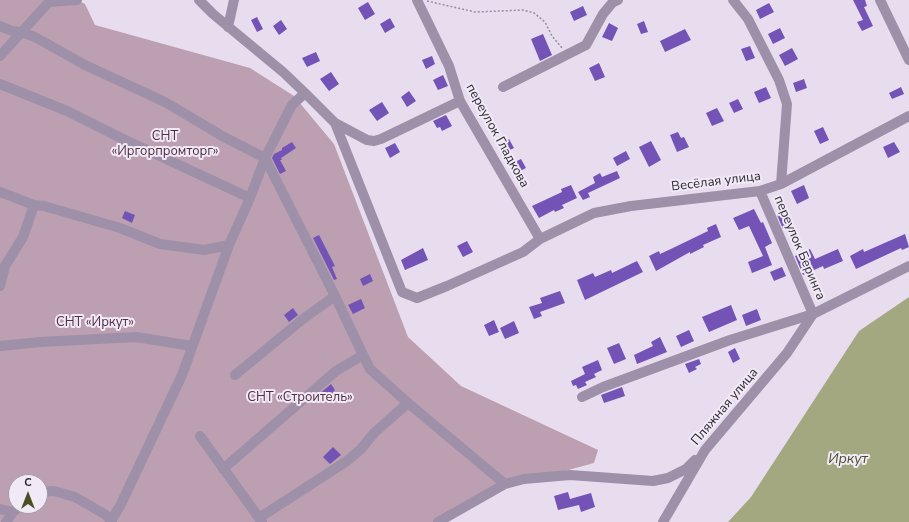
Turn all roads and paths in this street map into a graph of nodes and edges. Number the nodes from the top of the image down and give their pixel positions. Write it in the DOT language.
graph roads {
  1 [pos="78,0"];
  2 [pos="199,0"];
  3 [pos="234,0"];
  4 [pos="421,0"];
  5 [pos="618,0"];
  6 [pos="733,0"];
  7 [pos="880,0"];
  8 [pos="46,1"];
  9 [pos="0,26"];
  10 [pos="228,27"];
  11 [pos="21,32"];
  12 [pos="564,49"];
  13 [pos="0,56"];
  14 [pos="909,60"];
  15 [pos="0,84"];
  16 [pos="503,87"];
  17 [pos="304,93"];
  18 [pos="460,100"];
  19 [pos="909,116"];
  20 [pos="335,123"];
  21 [pos="265,158"];
  22 [pos="781,184"];
  23 [pos="0,192"];
  24 [pos="760,192"];
  25 [pos="250,198"];
  26 [pos="34,205"];
  27 [pos="540,239"];
  28 [pos="229,245"];
  29 [pos="2,265"];
  30 [pos="909,266"];
  31 [pos="0,286"];
  32 [pos="335,296"];
  33 [pos="813,314"];
  34 [pos="0,346"];
  35 [pos="192,346"];
  36 [pos="363,355"];
  37 [pos="234,375"];
  38 [pos="582,397"];
  39 [pos="408,403"];
  40 [pos="200,436"];
  41 [pos="705,450"];
  42 [pos="224,469"];
  43 [pos="505,484"];
  44 [pos="48,491"];
  45 [pos="13,514"];
  46 [pos="260,520"];
  47 [pos="6,522"];
  48 [pos="111,522"];
  49 [pos="438,522"];
  50 [pos="663,522"];
  1 -- 8 [label="street"];
  2 -- 10 [label="street"];
  3 -- 10 [label="street"];
  4 -- 12 [label="path"];
  4 -- 18 [label="street, переулок Гладкова"];
  5 -- 16 [label="street"];
  6 -- 22 [label="street"];
  7 -- 14 [label="street"];
  8 -- 11 [label="street"];
  9 -- 11 [label="street"];
  10 -- 17 [label="street"];
  11 -- 13 [label="street"];
  11 -- 21 [label="street"];
  15 -- 25 [label="street"];
  17 -- 20 [label="street"];
  17 -- 21 [label="street"];
  18 -- 20 [label="street"];
  18 -- 27 [label="street, переулок Гладкова"];
  19 -- 22 [label="street, Весёлая улица"];
  20 -- 27 [label="street, Весёлая улица"];
  21 -- 25 [label="street"];
  21 -- 32 [label="street"];
  22 -- 24 [label="street, Весёлая улица"];
  23 -- 26 [label="street"];
  24 -- 27 [label="street, Весёлая улица"];
  24 -- 33 [label="street, переулок Беринга"];
  25 -- 28 [label="street"];
  26 -- 28 [label="street"];
  26 -- 29 [label="street"];
  28 -- 35 [label="street"];
  29 -- 31 [label="street"];
  30 -- 33 [label="street, Пляжная улица"];
  32 -- 36 [label="street"];
  32 -- 37 [label="street"];
  33 -- 38 [label="street, Пляжная улица"];
  33 -- 41 [label="street, Пляжная улица"];
  34 -- 35 [label="street"];
  35 -- 48 [label="street"];
  36 -- 39 [label="street"];
  36 -- 42 [label="street"];
  39 -- 43 [label="street"];
  39 -- 46 [label="street"];
  40 -- 42 [label="street"];
  41 -- 43 [label="street"];
  41 -- 50 [label="street, Пляжная улица"];
  42 -- 46 [label="street"];
  43 -- 49 [label="street"];
  44 -- 48 [label="street"];
  45 -- 47 [label="street"];
}
